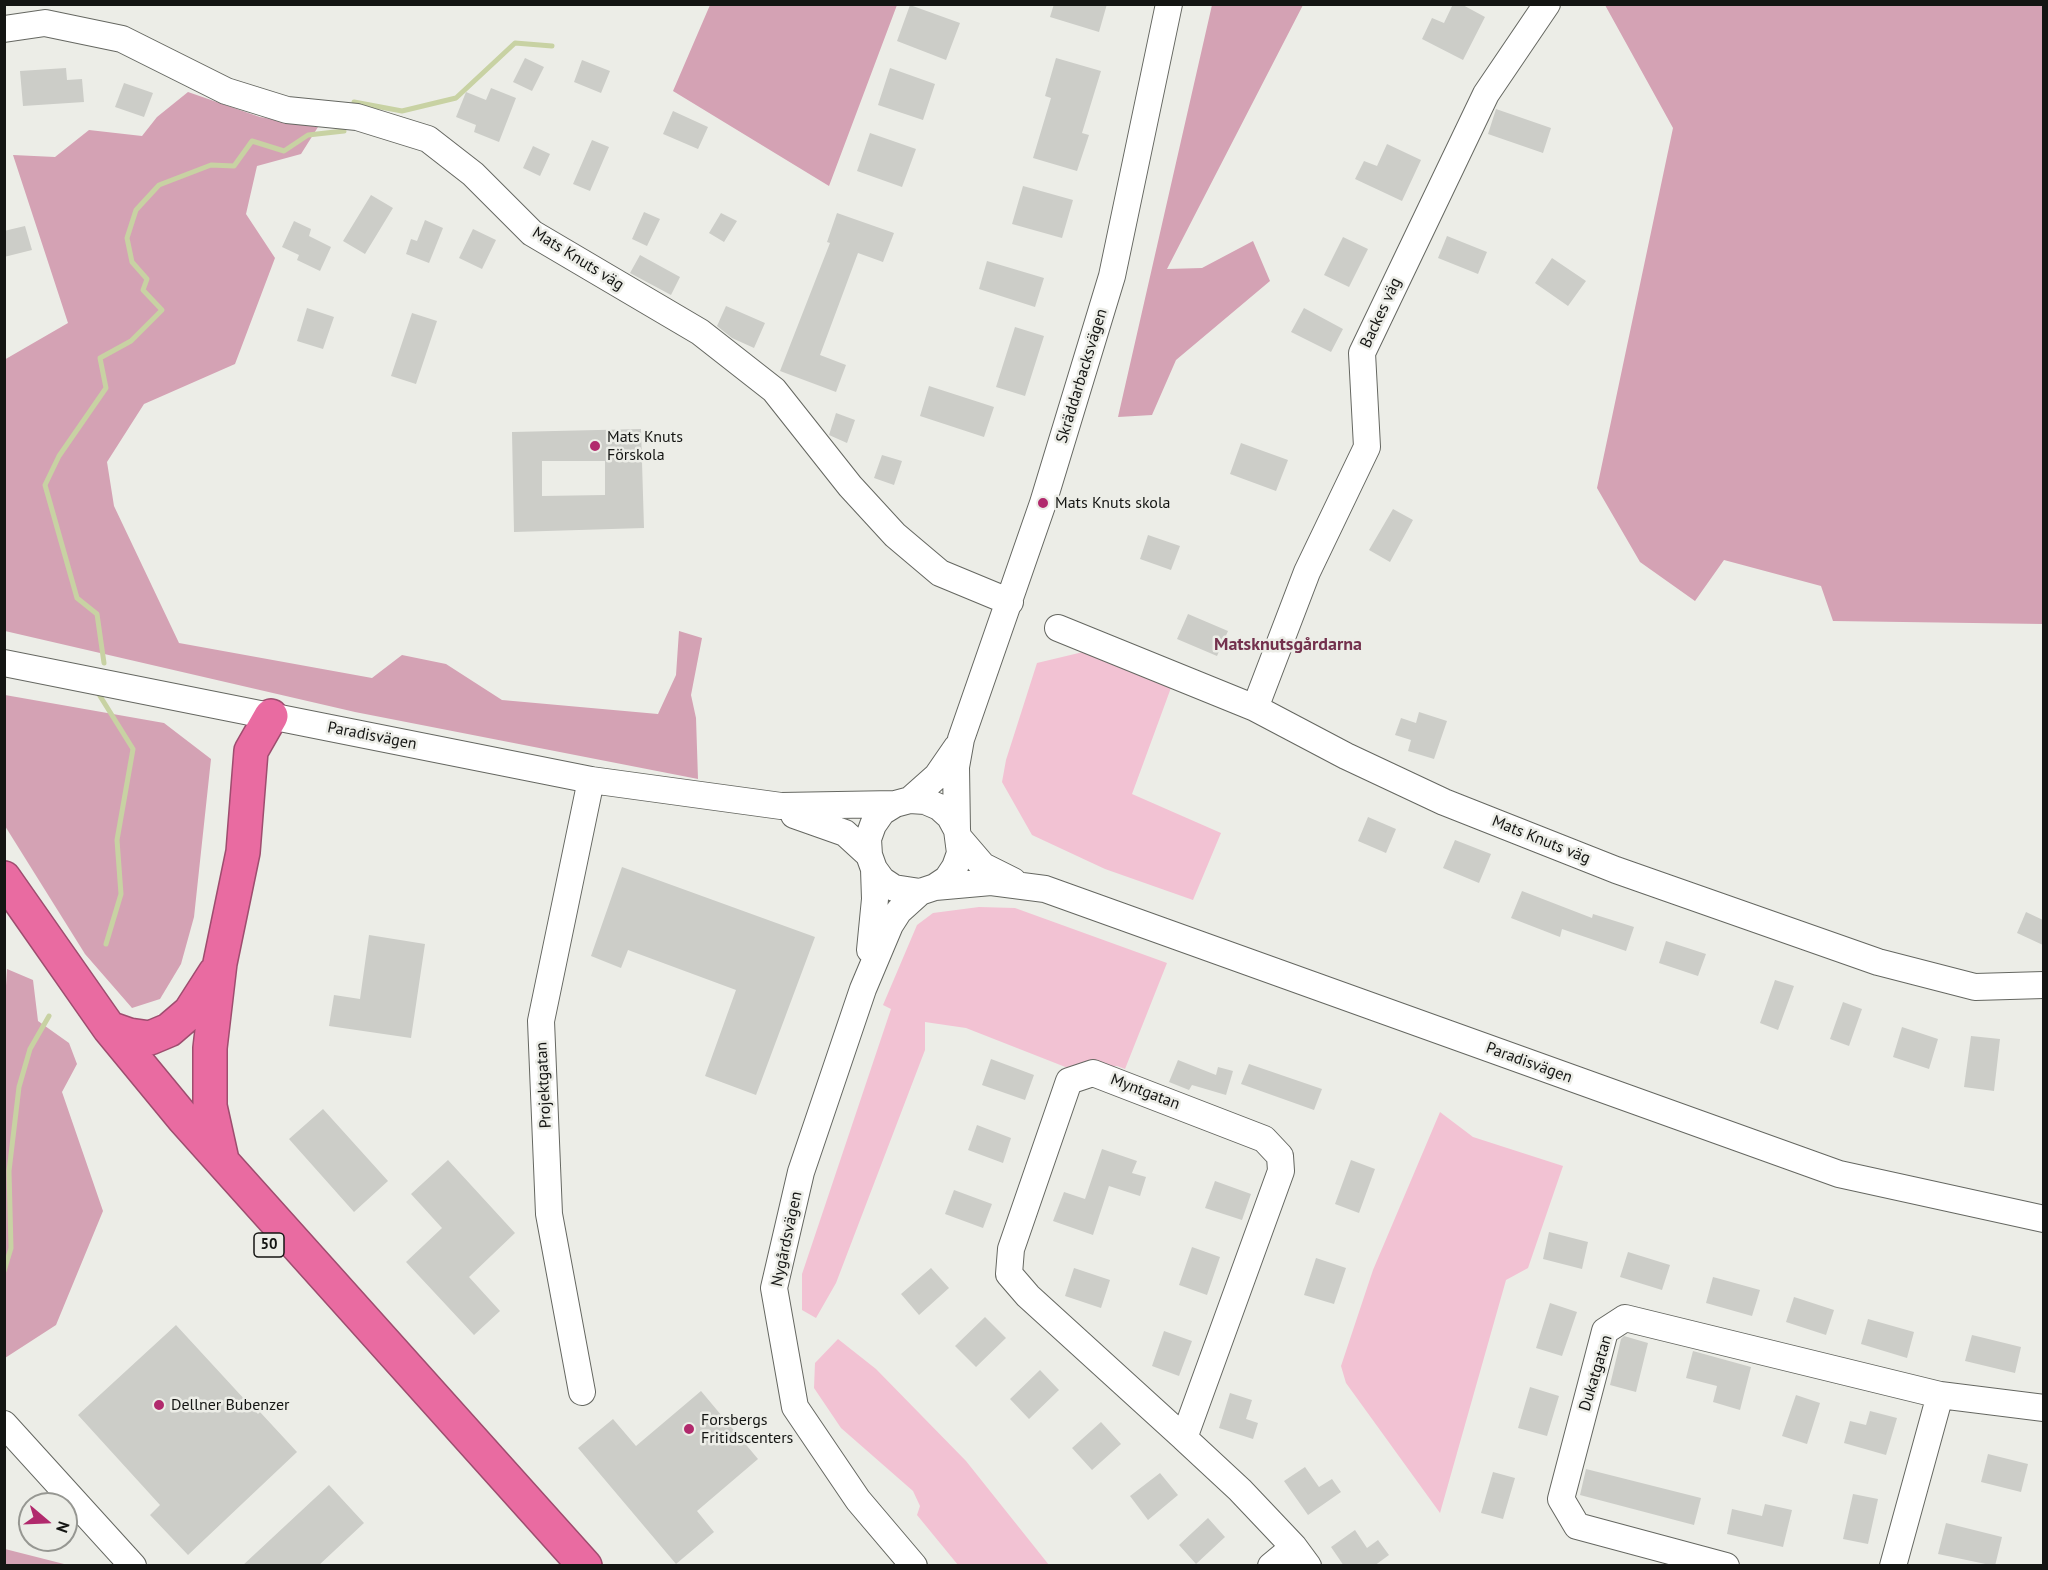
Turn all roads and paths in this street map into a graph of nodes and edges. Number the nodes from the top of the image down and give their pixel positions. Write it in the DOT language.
graph roads {
  1 [pos="1169,4"];
  2 [pos="1547,4"];
  3 [pos="45,14"];
  4 [pos="4,29"];
  5 [pos="1010,602"];
  6 [pos="1058,628"];
  7 [pos="4,663"];
  8 [pos="1255,708"];
  9 [pos="271,716"];
  10 [pos="962,739"];
  11 [pos="591,780"];
  12 [pos="741,802"];
  13 [pos="903,802"];
  14 [pos="958,834"];
  15 [pos="871,862"];
  16 [pos="4,878"];
  17 [pos="1021,884"];
  18 [pos="928,889"];
  19 [pos="4,903"];
  20 [pos="220,963"];
  21 [pos="2043,985"];
  22 [pos="863,989"];
  23 [pos="109,1028"];
  24 [pos="223,1165"];
  25 [pos="2043,1220"];
  26 [pos="582,1392"];
  27 [pos="1940,1395"];
  28 [pos="2043,1408"];
  29 [pos="4,1424"];
  30 [pos="1184,1438"];
  31 [pos="1301,1556"];
  32 [pos="133,1566"];
  33 [pos="558,1566"];
  34 [pos="585,1566"];
  35 [pos="914,1566"];
  36 [pos="1271,1566"];
  37 [pos="1726,1566"];
  38 [pos="1893,1566"];
  1 -- 5 [label="street, Skräddarbacksvägen"];
  2 -- 8 [label="street, Backes väg"];
  3 -- 4 [label="street"];
  3 -- 5 [label="street, Mats Knuts väg"];
  5 -- 10 [label="street, Skräddarbacksvägen"];
  6 -- 8 [label="street, Mats Knuts väg"];
  7 -- 9 [label="street, Paradisvägen"];
  8 -- 21 [label="street, Mats Knuts väg"];
  9 -- 11 [label="street, Paradisvägen"];
  9 -- 20 [label="highway"];
  10 -- 13 [label="street, Skräddarbacksvägen"];
  10 -- 14 [label="street, Skräddarbacksvägen"];
  11 -- 12 [label="street, Paradisvägen"];
  11 -- 26 [label="street, Projektgatan"];
  12 -- 13 [label="street, Paradisvägen"];
  12 -- 15 [label="street, Paradisvägen"];
  13 -- 14 [label="street"];
  13 -- 15 [label="street"];
  14 -- 17 [label="street, Paradisvägen"];
  14 -- 18 [label="street"];
  15 -- 18 [label="street"];
  15 -- 22 [label="street, Nygårdsvägen"];
  16 -- 23 [label="highway, 50"];
  17 -- 18 [label="street, Paradisvägen"];
  17 -- 25 [label="street, Paradisvägen"];
  18 -- 22 [label="street, Nygårdsvägen"];
  19 -- 33 [label="highway, 50"];
  20 -- 23 [label="highway"];
  20 -- 24 [label="highway"];
  22 -- 35 [label="street, Nygårdsvägen"];
  23 -- 24 [label="highway, 50"];
  24 -- 34 [label="highway, 50"];
  27 -- 28 [label="street, Dukatgatan"];
  27 -- 37 [label="street, Dukatgatan"];
  27 -- 38 [label="street"];
  29 -- 32 [label="street"];
  30 -- 30 [label="street, Myntgatan"];
  30 -- 31 [label="street, Myntgatan"];
  31 -- 36 [label="street, Myntgatan"];
}
